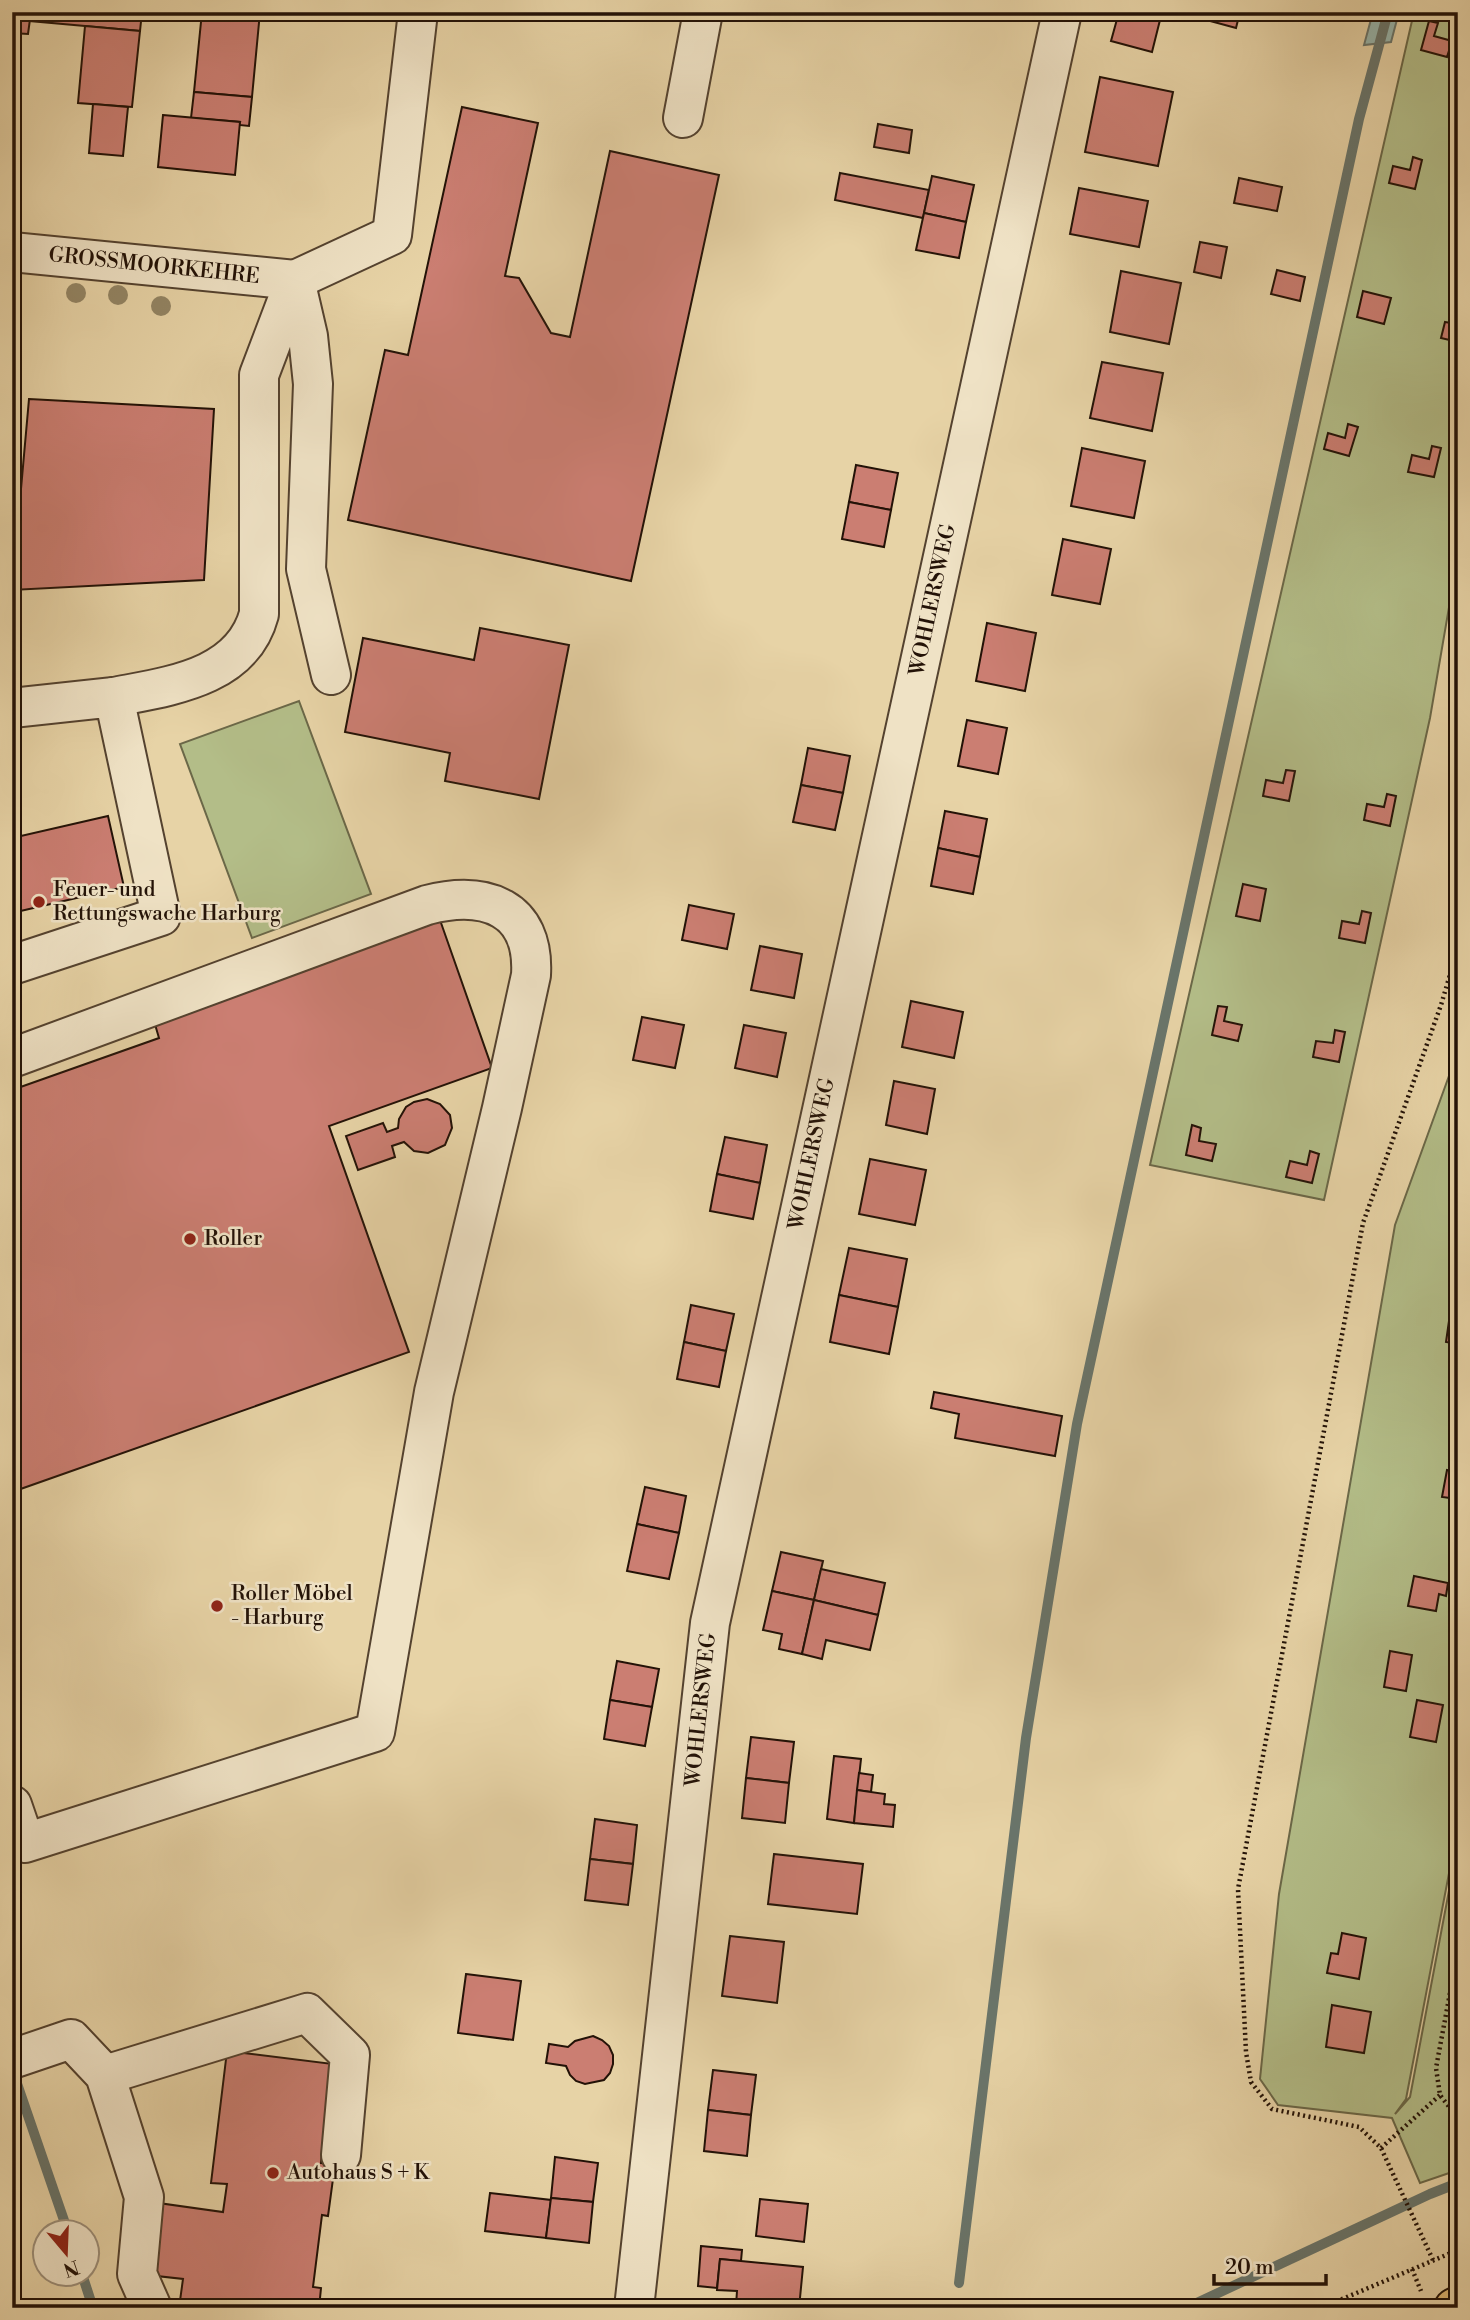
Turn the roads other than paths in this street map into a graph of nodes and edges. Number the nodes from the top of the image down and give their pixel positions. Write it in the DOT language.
graph roads {
  1 [pos="418,12"];
  2 [pos="703,12"];
  3 [pos="1062,12"];
  4 [pos="683,118"];
  5 [pos="12,252"];
  6 [pos="295,280"];
  7 [pos="331,675"];
  8 [pos="114,697"];
  9 [pos="12,708"];
  10 [pos="12,965"];
  11 [pos="12,1058"];
  12 [pos="12,1805"];
  13 [pos="12,2059"];
  14 [pos="105,2075"];
  15 [pos="341,2155"];
  16 [pos="152,2308"];
  17 [pos="634,2308"];
  1 -- 6 [label="street"];
  2 -- 4 [label="street"];
  3 -- 17 [label="street, WOHLERSWEG"];
  5 -- 6 [label="street, GROSSMOORKEHRE"];
  6 -- 7 [label="street"];
  6 -- 8 [label="street"];
  8 -- 9 [label="street"];
  8 -- 10 [label="street"];
  11 -- 12 [label="street"];
  13 -- 14 [label="street"];
  14 -- 15 [label="street"];
  14 -- 16 [label="street"];
}
